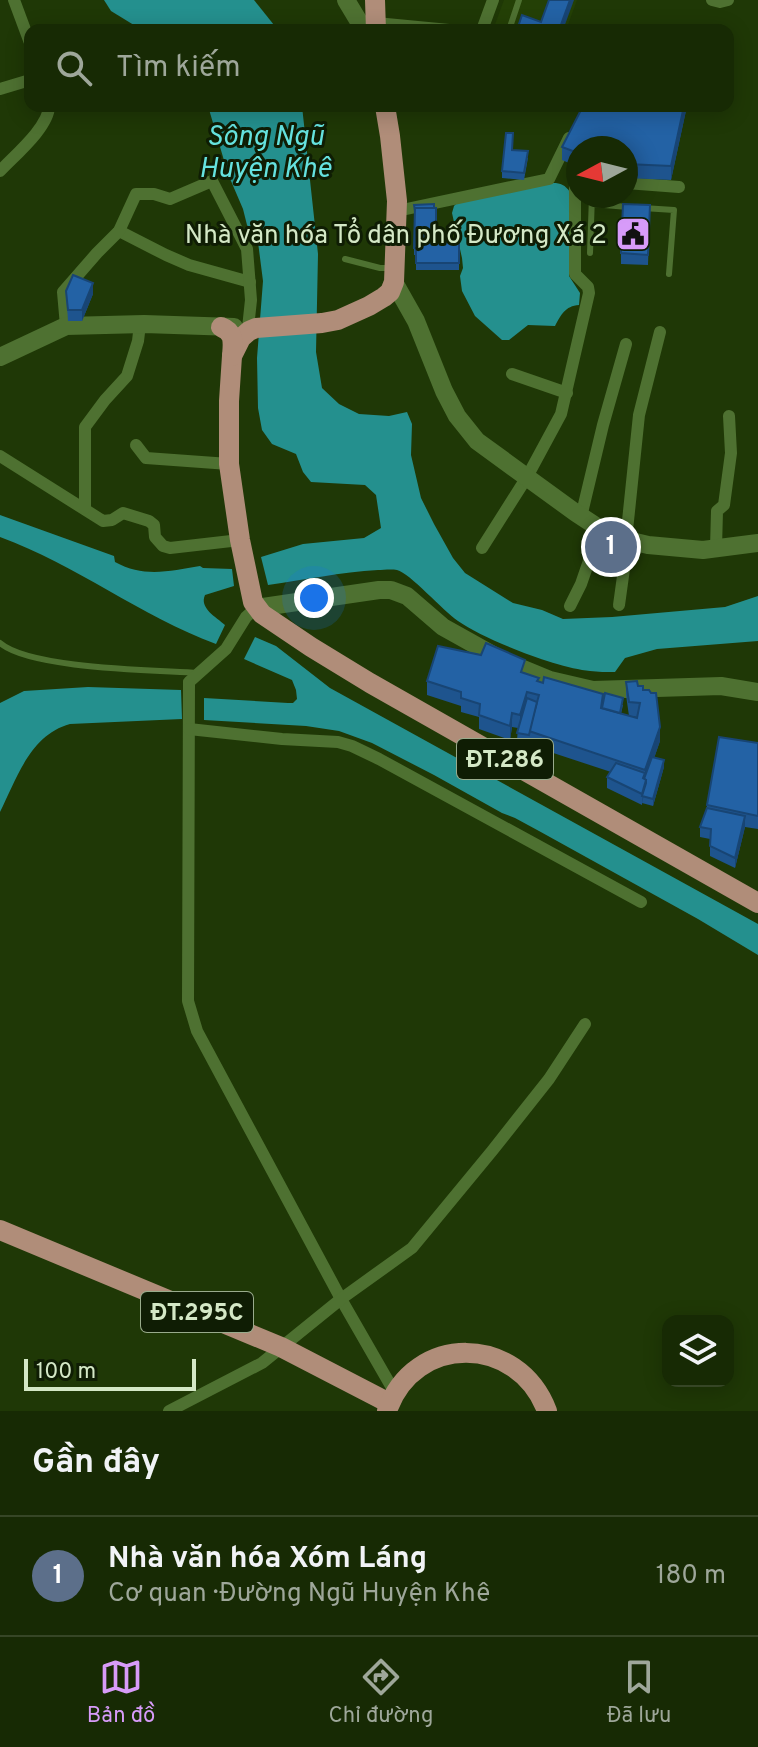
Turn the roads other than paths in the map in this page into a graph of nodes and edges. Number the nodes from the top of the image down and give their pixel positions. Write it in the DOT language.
graph roads {
  1 [pos="14,0"];
  2 [pos="346,0"];
  3 [pos="375,0"];
  4 [pos="493,0"];
  5 [pos="519,0"];
  6 [pos="712,0"];
  7 [pos="728,0"];
  8 [pos="0,6"];
  9 [pos="512,20"];
  10 [pos="368,24"];
  11 [pos="372,24"];
  12 [pos="484,24"];
  13 [pos="511,24"];
  14 [pos="526,24"];
  15 [pos="24,27"];
  16 [pos="24,82"];
  17 [pos="0,89"];
  18 [pos="49,112"];
  19 [pos="386,112"];
  20 [pos="573,129"];
  21 [pos="0,171"];
  22 [pos="566,178"];
  23 [pos="549,179"];
  24 [pos="638,184"];
  25 [pos="679,187"];
  26 [pos="638,207"];
  27 [pos="576,208"];
  28 [pos="592,208"];
  29 [pos="397,211"];
  30 [pos="119,231"];
  31 [pos="590,253"];
  32 [pos="345,259"];
  33 [pos="669,274"];
  34 [pos="395,275"];
  35 [pos="250,282"];
  36 [pos="140,324"];
  37 [pos="66,326"];
  38 [pos="221,327"];
  39 [pos="252,328"];
  40 [pos="660,332"];
  41 [pos="626,344"];
  42 [pos="232,356"];
  43 [pos="0,357"];
  44 [pos="512,374"];
  45 [pos="567,393"];
  46 [pos="729,416"];
  47 [pos="136,445"];
  48 [pos="0,456"];
  49 [pos="229,464"];
  50 [pos="527,477"];
  51 [pos="85,508"];
  52 [pos="581,517"];
  53 [pos="600,529"];
  54 [pos="240,540"];
  55 [pos="627,540"];
  56 [pos="758,543"];
  57 [pos="482,548"];
  58 [pos="716,548"];
  59 [pos="619,605"];
  60 [pos="570,606"];
  61 [pos="256,608"];
  62 [pos="0,643"];
  63 [pos="198,673"];
  64 [pos="758,692"];
  65 [pos="188,725"];
  66 [pos="641,902"];
  67 [pos="758,903"];
  68 [pos="585,1024"];
  69 [pos="0,1230"];
  70 [pos="341,1299"];
  71 [pos="281,1347"];
  72 [pos="390,1402"];
  73 [pos="169,1411"];
  74 [pos="547,1411"];
  1 -- 8 [label="street"];
  1 -- 15 [label="street"];
  2 -- 10 [label="street"];
  3 -- 11 [label="main road"];
  4 -- 12 [label="street"];
  5 -- 9 [label="lane"];
  6 -- 7 [label="street"];
  9 -- 13 [label="lane"];
  9 -- 14 [label="lane"];
  16 -- 17 [label="street"];
  18 -- 21 [label="street"];
  19 -- 29 [label="main road"];
  20 -- 23 [label="street"];
  22 -- 23 [label="street"];
  23 -- 29 [label="street"];
  24 -- 25 [label="street"];
  26 -- 33 [label="lane"];
  27 -- 45 [label="street"];
  28 -- 31 [label="lane"];
  29 -- 34 [label="main road"];
  30 -- 35 [label="street"];
  30 -- 35 [label="street"];
  30 -- 37 [label="street"];
  32 -- 34 [label="lane"];
  34 -- 39 [label="main road"];
  34 -- 50 [label="street"];
  35 -- 39 [label="street"];
  36 -- 37 [label="street"];
  36 -- 38 [label="street"];
  36 -- 51 [label="street"];
  37 -- 43 [label="street"];
  38 -- 39 [label="street"];
  38 -- 42 [label="main road"];
  39 -- 42 [label="main road"];
  40 -- 55 [label="street"];
  41 -- 52 [label="street"];
  42 -- 49 [label="main road"];
  44 -- 45 [label="street"];
  45 -- 50 [label="street"];
  46 -- 58 [label="street"];
  47 -- 49 [label="street"];
  48 -- 51 [label="street"];
  49 -- 54 [label="main road"];
  50 -- 52 [label="street"];
  50 -- 57 [label="street"];
  51 -- 54 [label="street"];
  52 -- 53 [label="street"];
  53 -- 55 [label="street"];
  53 -- 60 [label="street"];
  54 -- 61 [label="main road"];
  55 -- 58 [label="street"];
  55 -- 59 [label="street"];
  56 -- 58 [label="street"];
  61 -- 63 [label="street"];
  61 -- 64 [label="street"];
  61 -- 67 [label="main road, ĐT.286"];
  62 -- 63 [label="lane"];
  63 -- 65 [label="street"];
  65 -- 66 [label="street"];
  65 -- 70 [label="street"];
  68 -- 70 [label="street"];
  69 -- 71 [label="main road, ĐT.295C"];
  70 -- 71 [label="street"];
  70 -- 72 [label="street"];
  71 -- 72 [label="main road, ĐT.295C"];
  71 -- 73 [label="street"];
  72 -- 74 [label="main road"];
}
